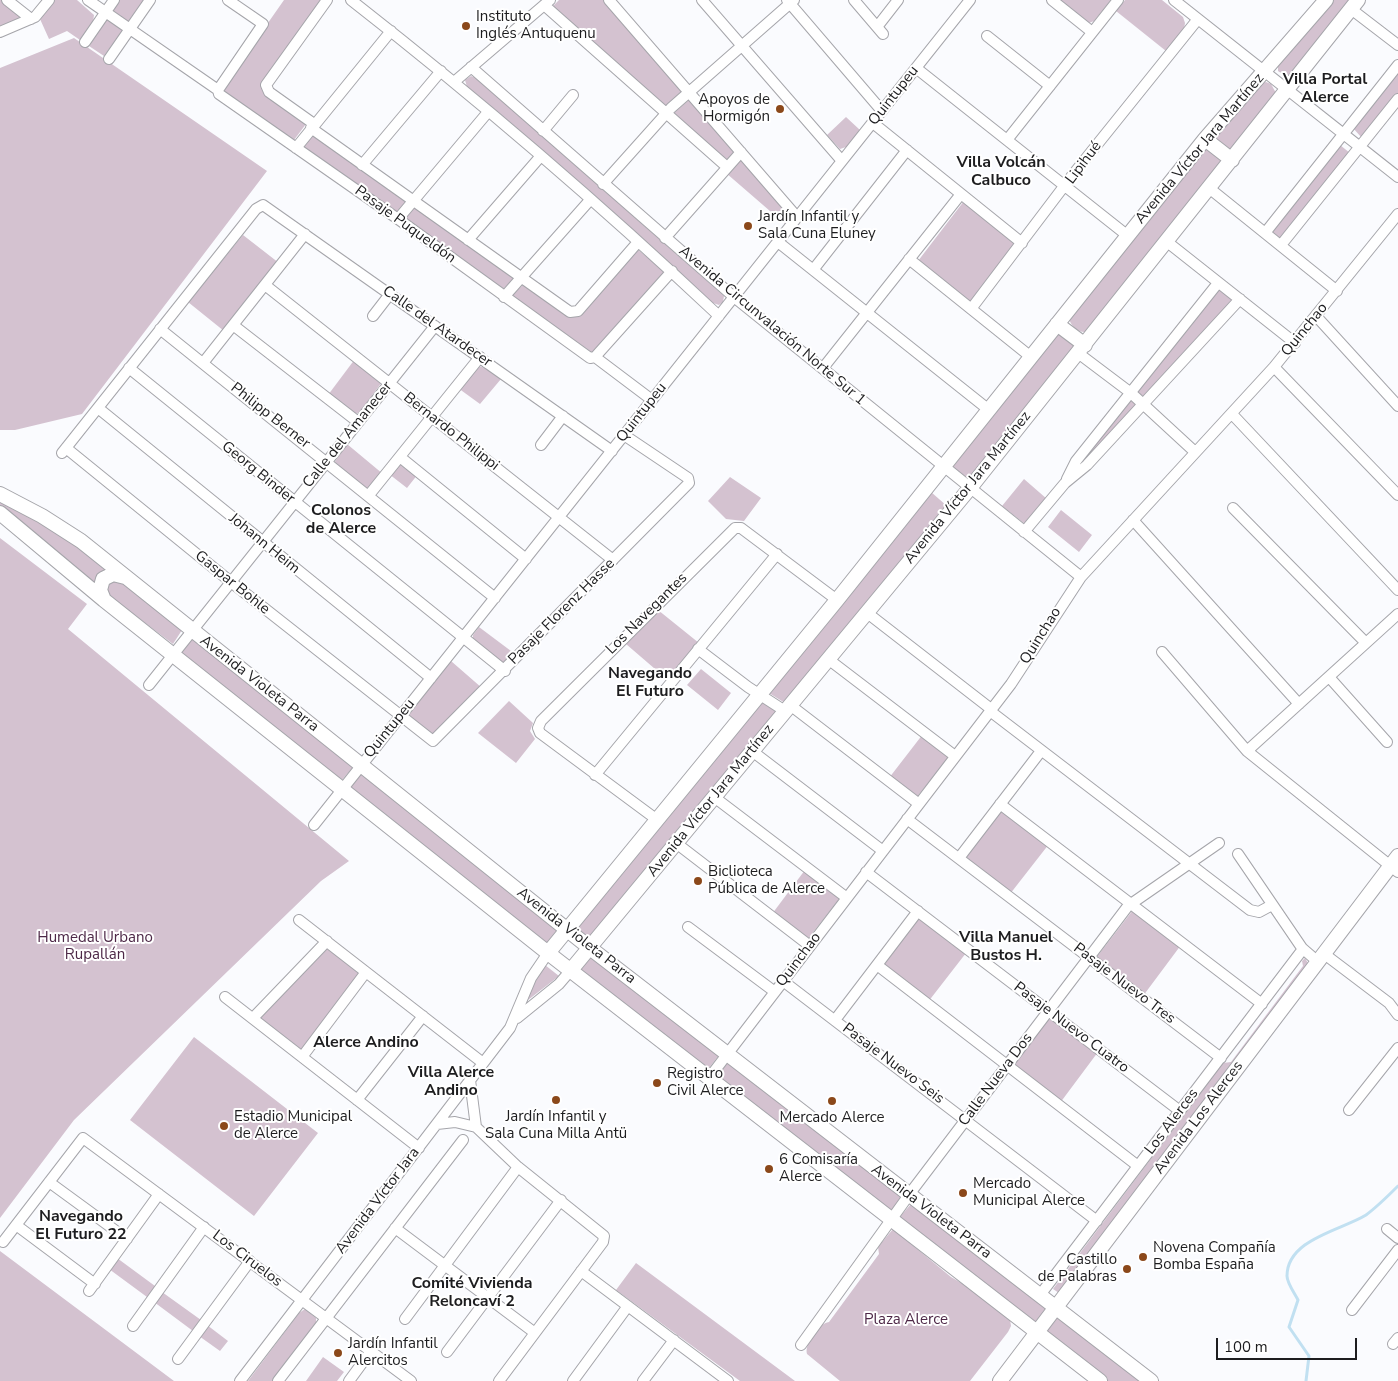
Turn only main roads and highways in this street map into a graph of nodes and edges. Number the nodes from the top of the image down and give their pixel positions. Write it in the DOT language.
graph roads {
  1 [pos="1326,0"];
  2 [pos="1355,5"];
  3 [pos="1205,139"];
  4 [pos="1232,160"];
  5 [pos="1057,324"];
  6 [pos="1081,349"];
  7 [pos="0,494"];
  8 [pos="0,514"];
  9 [pos="125,577"];
  10 [pos="104,600"];
  11 [pos="1395,865"];
  12 [pos="567,929"];
  13 [pos="590,948"];
  14 [pos="548,953"];
  15 [pos="571,970"];
  16 [pos="1056,1307"];
  17 [pos="1037,1332"];
  18 [pos="1000,1381"];
  19 [pos="1100,1381"];
  20 [pos="1151,1381"];
  1 -- 3 [label="main road, Avenida Víctor Jara Martínez"];
  2 -- 4 [label="main road, Avenida Víctor Jara Martínez"];
  3 -- 4 [label="main road"];
  3 -- 5 [label="main road, Avenida Víctor Jara Martínez"];
  4 -- 6 [label="main road, Avenida Víctor Jara Martínez"];
  5 -- 6 [label="main road"];
  5 -- 12 [label="main road, Avenida Víctor Jara Martínez"];
  6 -- 13 [label="main road, Avenida Víctor Jara Martínez"];
  7 -- 9 [label="main road, Avenida Violeta Parra"];
  8 -- 10 [label="main road, Avenida Violeta Parra"];
  9 -- 10 [label="main road"];
  9 -- 12 [label="main road, Avenida Violeta Parra"];
  10 -- 14 [label="main road, Avenida Violeta Parra"];
  11 -- 16 [label="main road, Avenida Los Alerces"];
  12 -- 13 [label="main road, Avenida Violeta Parra"];
  12 -- 14 [label="main road, Avenida Víctor Jara Martínez"];
  13 -- 15 [label="main road, Avenida Víctor Jara Martínez"];
  13 -- 16 [label="main road, Avenida Violeta Parra"];
  14 -- 15 [label="main road, Avenida Violeta Parra"];
  15 -- 17 [label="main road, Avenida Violeta Parra"];
  16 -- 17 [label="main road, Avenida Los Alerces"];
  16 -- 20 [label="main road, Avenida Violeta Parra"];
  17 -- 18 [label="main road, Avenida Los Alerces"];
  17 -- 19 [label="main road, Avenida Violeta Parra"];
}
